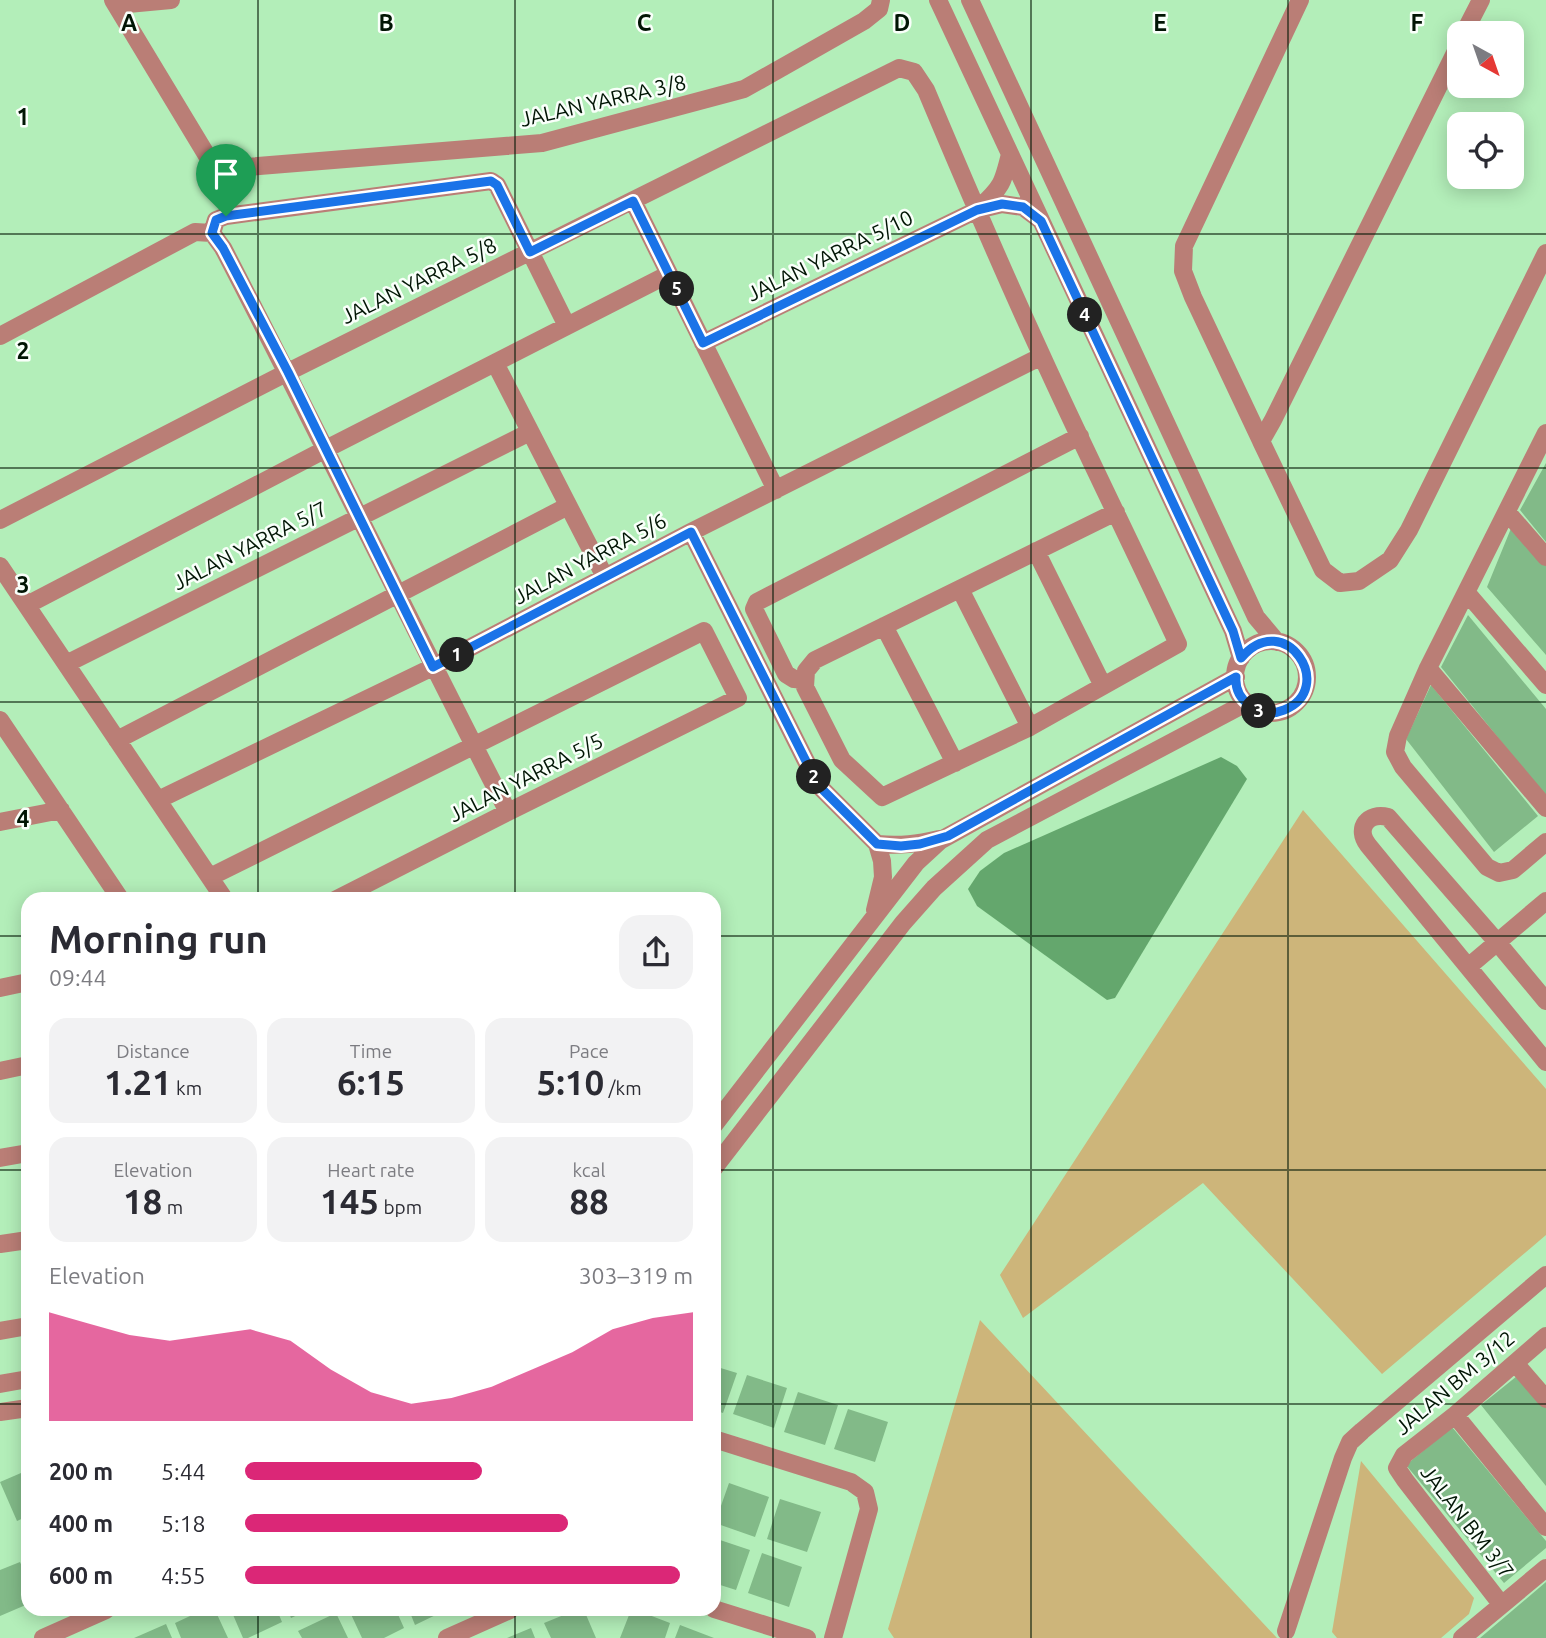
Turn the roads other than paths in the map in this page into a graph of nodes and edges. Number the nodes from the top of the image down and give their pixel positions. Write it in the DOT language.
graph roads {
  1 [pos="171,0"];
  2 [pos="881,0"];
  3 [pos="938,0"];
  4 [pos="970,0"];
  5 [pos="1300,0"];
  6 [pos="1480,0"];
  7 [pos="115,3"];
  8 [pos="1470,21"];
  9 [pos="1447,69"];
  10 [pos="1010,154"];
  11 [pos="633,201"];
  12 [pos="977,210"];
  13 [pos="1041,221"];
  14 [pos="212,233"];
  15 [pos="530,252"];
  16 [pos="1546,253"];
  17 [pos="669,274"];
  18 [pos="567,326"];
  19 [pos="0,336"];
  20 [pos="703,343"];
  21 [pos="1042,356"];
  22 [pos="495,363"];
  23 [pos="288,372"];
  24 [pos="530,432"];
  25 [pos="1546,433"];
  26 [pos="1080,436"];
  27 [pos="1261,441"];
  28 [pos="326,449"];
  29 [pos="776,490"];
  30 [pos="568,506"];
  31 [pos="1116,512"];
  32 [pos="1507,512"];
  33 [pos="359,516"];
  34 [pos="0,520"];
  35 [pos="691,532"];
  36 [pos="1037,551"];
  37 [pos="1546,557"];
  38 [pos="0,566"];
  39 [pos="605,578"];
  40 [pos="960,589"];
  41 [pos="1466,593"];
  42 [pos="398,595"];
  43 [pos="27,605"];
  44 [pos="884,626"];
  45 [pos="1277,642"];
  46 [pos="1241,658"];
  47 [pos="66,664"];
  48 [pos="433,667"];
  49 [pos="1429,668"];
  50 [pos="1236,677"];
  51 [pos="805,680"];
  52 [pos="1546,685"];
  53 [pos="1103,686"];
  54 [pos="1246,703"];
  55 [pos="1030,727"];
  56 [pos="3,728"];
  57 [pos="117,740"];
  58 [pos="474,745"];
  59 [pos="955,763"];
  60 [pos="158,800"];
  61 [pos="1546,808"];
  62 [pos="61,810"];
  63 [pos="508,811"];
  64 [pos="0,822"];
  65 [pos="948,836"];
  66 [pos="1546,842"];
  67 [pos="877,844"];
  68 [pos="210,877"];
  69 [pos="116,892"];
  70 [pos="220,892"];
  71 [pos="351,892"];
  72 [pos="1546,901"];
  73 [pos="874,916"];
  74 [pos="1497,942"];
  75 [pos="1468,967"];
  76 [pos="21,984"];
  77 [pos="0,988"];
  78 [pos="1546,1001"];
  79 [pos="1546,1062"];
  80 [pos="21,1066"];
  81 [pos="0,1070"];
  82 [pos="721,1116"];
  83 [pos="21,1154"];
  84 [pos="0,1158"];
  85 [pos="721,1159"];
  86 [pos="21,1241"];
  87 [pos="0,1244"];
  88 [pos="1546,1275"];
  89 [pos="21,1327"];
  90 [pos="0,1331"];
  91 [pos="1546,1336"];
  92 [pos="1516,1363"];
  93 [pos="21,1380"];
  94 [pos="0,1384"];
  95 [pos="1546,1399"];
  96 [pos="21,1409"];
  97 [pos="0,1412"];
  98 [pos="1455,1415"];
  99 [pos="721,1441"];
  100 [pos="1397,1468"];
  101 [pos="1546,1527"];
  102 [pos="1546,1568"];
  103 [pos="1501,1604"];
  104 [pos="721,1611"];
  105 [pos="92,1616"];
  106 [pos="496,1616"];
  107 [pos="1286,1630"];
  108 [pos="43,1638"];
  109 [pos="447,1638"];
  110 [pos="807,1638"];
  111 [pos="833,1638"];
  112 [pos="1462,1638"];
  1 -- 7 [label="street"];
  2 -- 7 [label="street, JALAN YARRA 3/8"];
  3 -- 10 [label="street"];
  4 -- 45 [label="street"];
  5 -- 27 [label="street"];
  6 -- 8 [label="street"];
  9 -- 27 [label="street"];
  10 -- 12 [label="street, JALAN YARRA 5/10"];
  10 -- 13 [label="street"];
  11 -- 12 [label="street, JALAN YARRA 5/8"];
  11 -- 15 [label="street, JALAN YARRA 5/8"];
  11 -- 17 [label="street"];
  12 -- 13 [label="street, JALAN YARRA 5/10"];
  12 -- 20 [label="street, JALAN YARRA 5/10"];
  12 -- 21 [label="street, JALAN YARRA 5/8"];
  13 -- 46 [label="street"];
  14 -- 15 [label="street"];
  14 -- 19 [label="street"];
  14 -- 23 [label="street"];
  15 -- 18 [label="street"];
  15 -- 23 [label="street, JALAN YARRA 5/8"];
  16 -- 27 [label="street"];
  17 -- 18 [label="street"];
  17 -- 20 [label="street"];
  18 -- 22 [label="street"];
  20 -- 29 [label="street"];
  21 -- 26 [label="street, JALAN YARRA 5/8"];
  21 -- 29 [label="street, JALAN YARRA 5/6"];
  22 -- 24 [label="street"];
  22 -- 28 [label="street"];
  23 -- 28 [label="street"];
  23 -- 34 [label="street, JALAN YARRA 5/8"];
  24 -- 30 [label="street"];
  24 -- 33 [label="street, JALAN YARRA 5/7"];
  25 -- 32 [label="street"];
  26 -- 31 [label="street, JALAN YARRA 5/8"];
  26 -- 51 [label="street"];
  28 -- 33 [label="street"];
  28 -- 43 [label="street"];
  29 -- 35 [label="street, JALAN YARRA 5/6"];
  30 -- 39 [label="street"];
  30 -- 42 [label="street"];
  31 -- 36 [label="street"];
  31 -- 53 [label="street, JALAN YARRA 5/8"];
  32 -- 37 [label="street"];
  32 -- 41 [label="street"];
  33 -- 42 [label="street"];
  33 -- 47 [label="street, JALAN YARRA 5/7"];
  35 -- 39 [label="street, JALAN YARRA 5/6"];
  35 -- 67 [label="street"];
  36 -- 40 [label="street"];
  36 -- 53 [label="street"];
  38 -- 43 [label="street"];
  39 -- 48 [label="street, JALAN YARRA 5/6"];
  40 -- 44 [label="street"];
  40 -- 55 [label="street"];
  41 -- 49 [label="street"];
  41 -- 52 [label="street"];
  42 -- 48 [label="street"];
  42 -- 57 [label="street"];
  43 -- 47 [label="street"];
  44 -- 51 [label="street"];
  44 -- 59 [label="street"];
  45 -- 46 [label="street"];
  45 -- 54 [label="street"];
  46 -- 50 [label="street"];
  47 -- 57 [label="street"];
  48 -- 58 [label="street"];
  48 -- 60 [label="street, JALAN YARRA 5/6"];
  49 -- 61 [label="street"];
  49 -- 66 [label="street"];
  50 -- 54 [label="street"];
  50 -- 65 [label="street"];
  51 -- 59 [label="street"];
  53 -- 55 [label="street"];
  54 -- 85 [label="street"];
  55 -- 59 [label="street"];
  56 -- 62 [label="street"];
  57 -- 60 [label="street"];
  58 -- 63 [label="street"];
  58 -- 63 [label="street, JALAN YARRA 5/5"];
  58 -- 68 [label="street"];
  60 -- 68 [label="street"];
  62 -- 64 [label="street"];
  62 -- 69 [label="street"];
  63 -- 71 [label="street, JALAN YARRA 5/5"];
  65 -- 67 [label="street"];
  65 -- 73 [label="street"];
  67 -- 73 [label="street"];
  68 -- 70 [label="street"];
  72 -- 74 [label="street"];
  73 -- 82 [label="street"];
  74 -- 75 [label="street"];
  74 -- 75 [label="street"];
  74 -- 78 [label="street"];
  75 -- 79 [label="street"];
  76 -- 77 [label="street"];
  80 -- 81 [label="street"];
  83 -- 84 [label="street"];
  86 -- 87 [label="street"];
  88 -- 107 [label="street"];
  89 -- 90 [label="street"];
  91 -- 92 [label="street, JALAN BM 3/12"];
  92 -- 95 [label="street"];
  92 -- 98 [label="street, JALAN BM 3/12"];
  93 -- 94 [label="street"];
  96 -- 97 [label="street"];
  98 -- 100 [label="street, JALAN BM 3/12"];
  98 -- 101 [label="street"];
  99 -- 111 [label="street"];
  100 -- 103 [label="street, JALAN BM 3/7"];
  102 -- 103 [label="street"];
  103 -- 112 [label="street"];
  104 -- 110 [label="street"];
  105 -- 108 [label="street"];
  106 -- 109 [label="street"];
}
